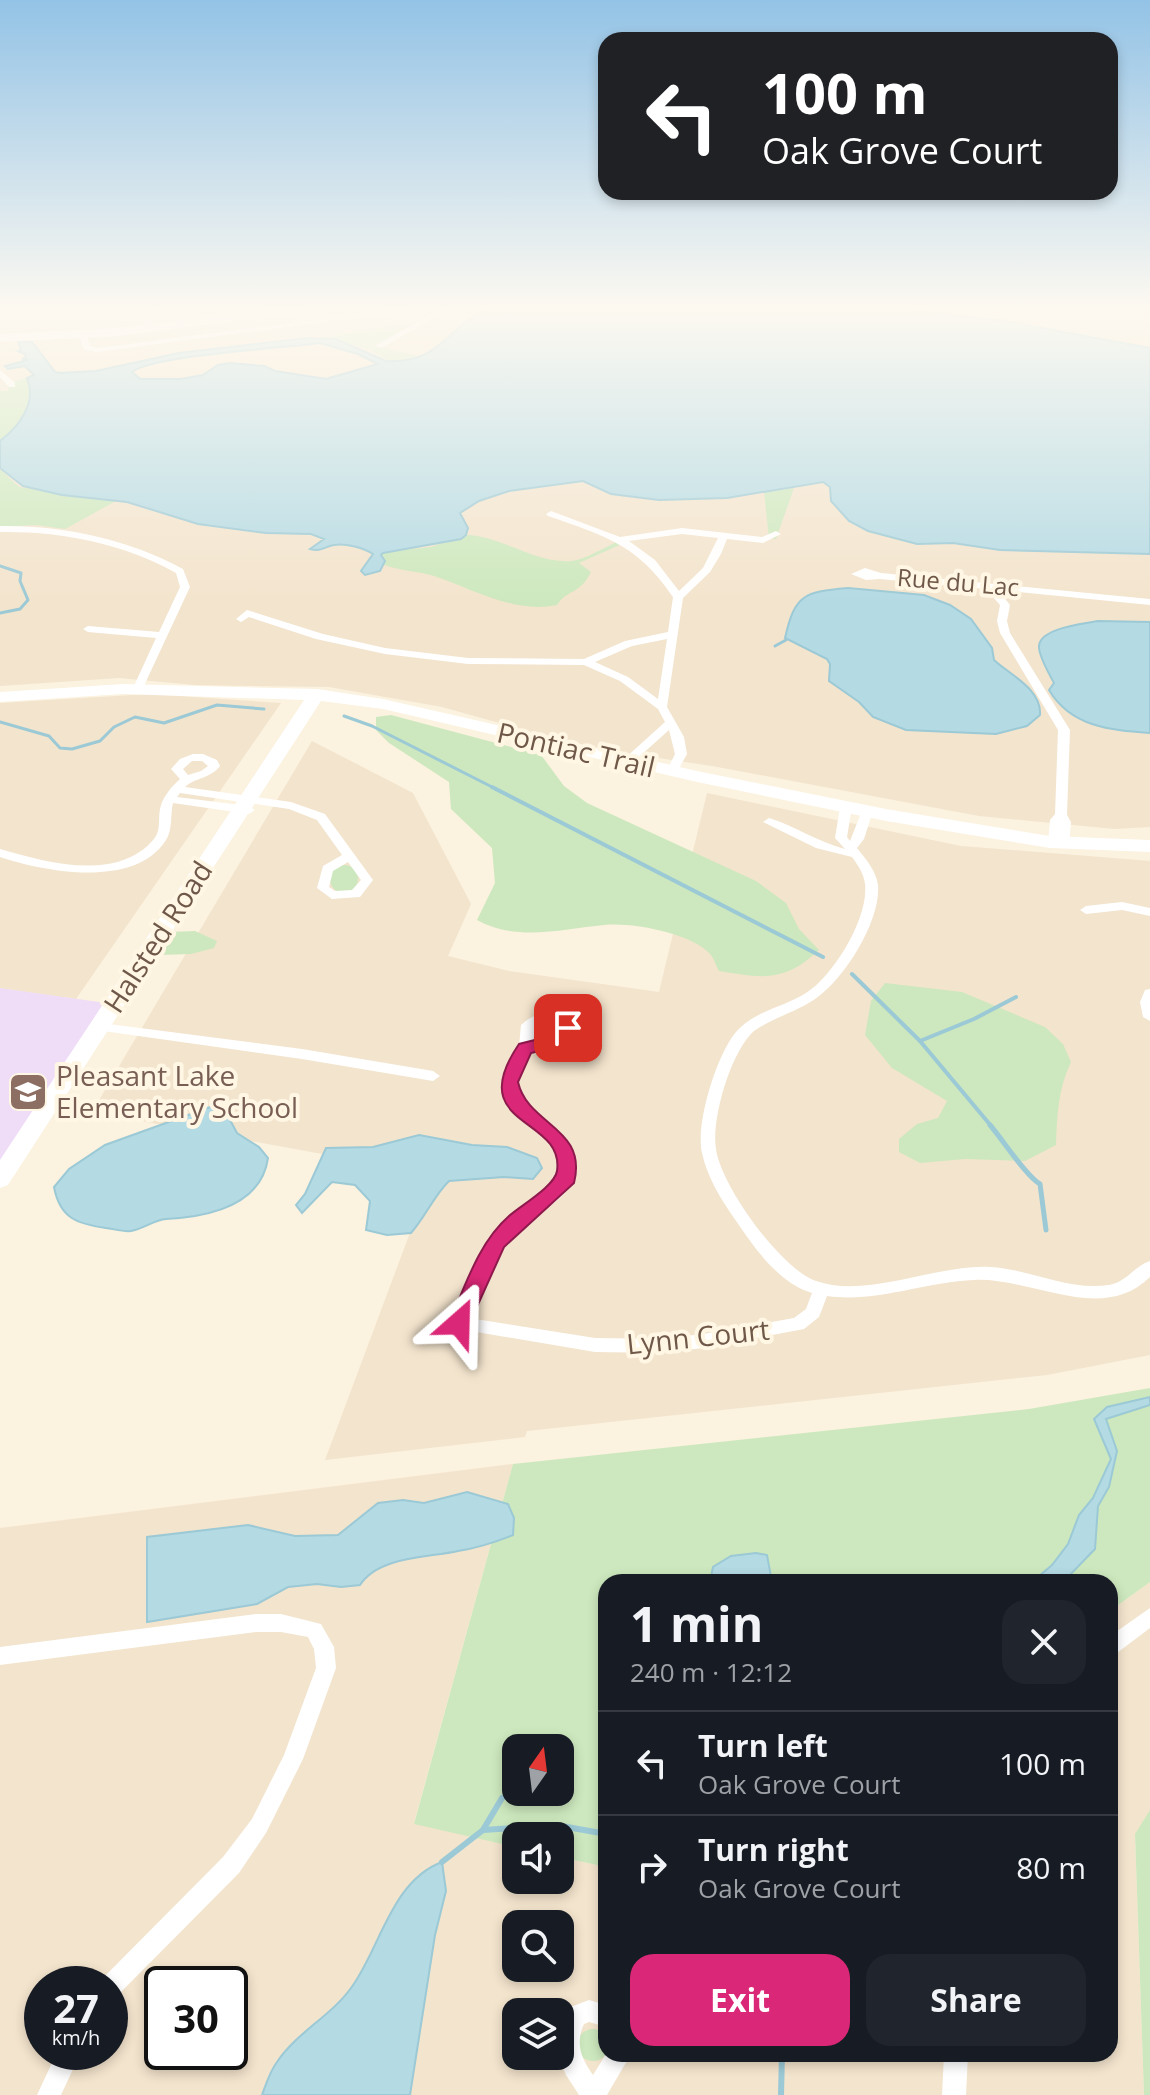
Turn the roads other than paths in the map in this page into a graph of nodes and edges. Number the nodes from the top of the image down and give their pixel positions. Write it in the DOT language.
graph roads {
  1 [pos="551,514"];
  2 [pos="0,529"];
  3 [pos="776,534"];
  4 [pos="724,535"];
  5 [pos="622,539"];
  6 [pos="880,576"];
  7 [pos="989,586"];
  8 [pos="1035,590"];
  9 [pos="678,597"];
  10 [pos="1149,601"];
  11 [pos="1005,605"];
  12 [pos="241,619"];
  13 [pos="88,629"];
  14 [pos="161,635"];
  15 [pos="670,635"];
  16 [pos="586,662"];
  17 [pos="138,688"];
  18 [pos="317,694"];
  19 [pos="0,697"];
  20 [pos="662,707"];
  21 [pos="669,724"];
  22 [pos="627,762"];
  23 [pos="672,772"];
  24 [pos="243,804"];
  25 [pos="846,807"];
  26 [pos="867,811"];
  27 [pos="769,822"];
  28 [pos="1060,844"];
  29 [pos="1150,846"];
  30 [pos="853,851"];
  31 [pos="0,853"];
  32 [pos="349,856"];
  33 [pos="1086,910"];
  34 [pos="1150,912"];
  35 [pos="1150,993"];
  36 [pos="1150,1017"];
  37 [pos="101,1027"];
  38 [pos="525,1049"];
  39 [pos="433,1076"];
  40 [pos="0,1179"];
  41 [pos="1150,1267"];
  42 [pos="822,1289"];
  43 [pos="1150,1617"];
  44 [pos="1118,1641"];
  45 [pos="0,1656"];
  46 [pos="128,1969"];
  47 [pos="598,2014"];
  48 [pos="614,2062"];
  49 [pos="956,2062"];
  50 [pos="61,2070"];
  51 [pos="49,2095"];
  52 [pos="594,2095"];
  53 [pos="954,2095"];
  1 -- 5 [label="street"];
  2 -- 14 [label="street"];
  3 -- 4 [label="street"];
  4 -- 5 [label="street"];
  4 -- 9 [label="street"];
  5 -- 9 [label="street"];
  6 -- 7 [label="street, Rue du Lac"];
  7 -- 8 [label="street, Rue du Lac"];
  7 -- 11 [label="street"];
  8 -- 10 [label="street, Rue du Lac"];
  8 -- 11 [label="street, Rue du Lac"];
  9 -- 15 [label="street"];
  11 -- 28 [label="street"];
  12 -- 16 [label="street"];
  13 -- 14 [label="street"];
  14 -- 17 [label="street"];
  15 -- 16 [label="street"];
  15 -- 20 [label="street"];
  16 -- 20 [label="street"];
  17 -- 18 [label="main road, Pontiac Trail"];
  17 -- 19 [label="main road, Pontiac Trail"];
  18 -- 22 [label="main road, Pontiac Trail"];
  18 -- 24 [label="main road, Halsted Road"];
  20 -- 21 [label="street"];
  21 -- 22 [label="street"];
  21 -- 23 [label="street"];
  22 -- 23 [label="main road, Pontiac Trail"];
  23 -- 25 [label="main road, Pontiac Trail"];
  24 -- 31 [label="street"];
  24 -- 32 [label="street"];
  24 -- 37 [label="main road, Halsted Road"];
  25 -- 26 [label="main road, Pontiac Trail"];
  25 -- 30 [label="street"];
  26 -- 28 [label="main road, Pontiac Trail"];
  26 -- 30 [label="street"];
  27 -- 30 [label="street"];
  28 -- 29 [label="main road, Pontiac Trail"];
  30 -- 42 [label="street"];
  33 -- 34 [label="street"];
  35 -- 36 [label="street"];
  37 -- 39 [label="street"];
  37 -- 40 [label="main road, Halsted Road"];
  38 -- 42 [label="street, Lynn Court"];
  41 -- 42 [label="street"];
  43 -- 44 [label="street"];
  45 -- 46 [label="street"];
  47 -- 52 [label="street"];
  48 -- 52 [label="street"];
  49 -- 53 [label="street"];
  50 -- 51 [label="street"];
}
